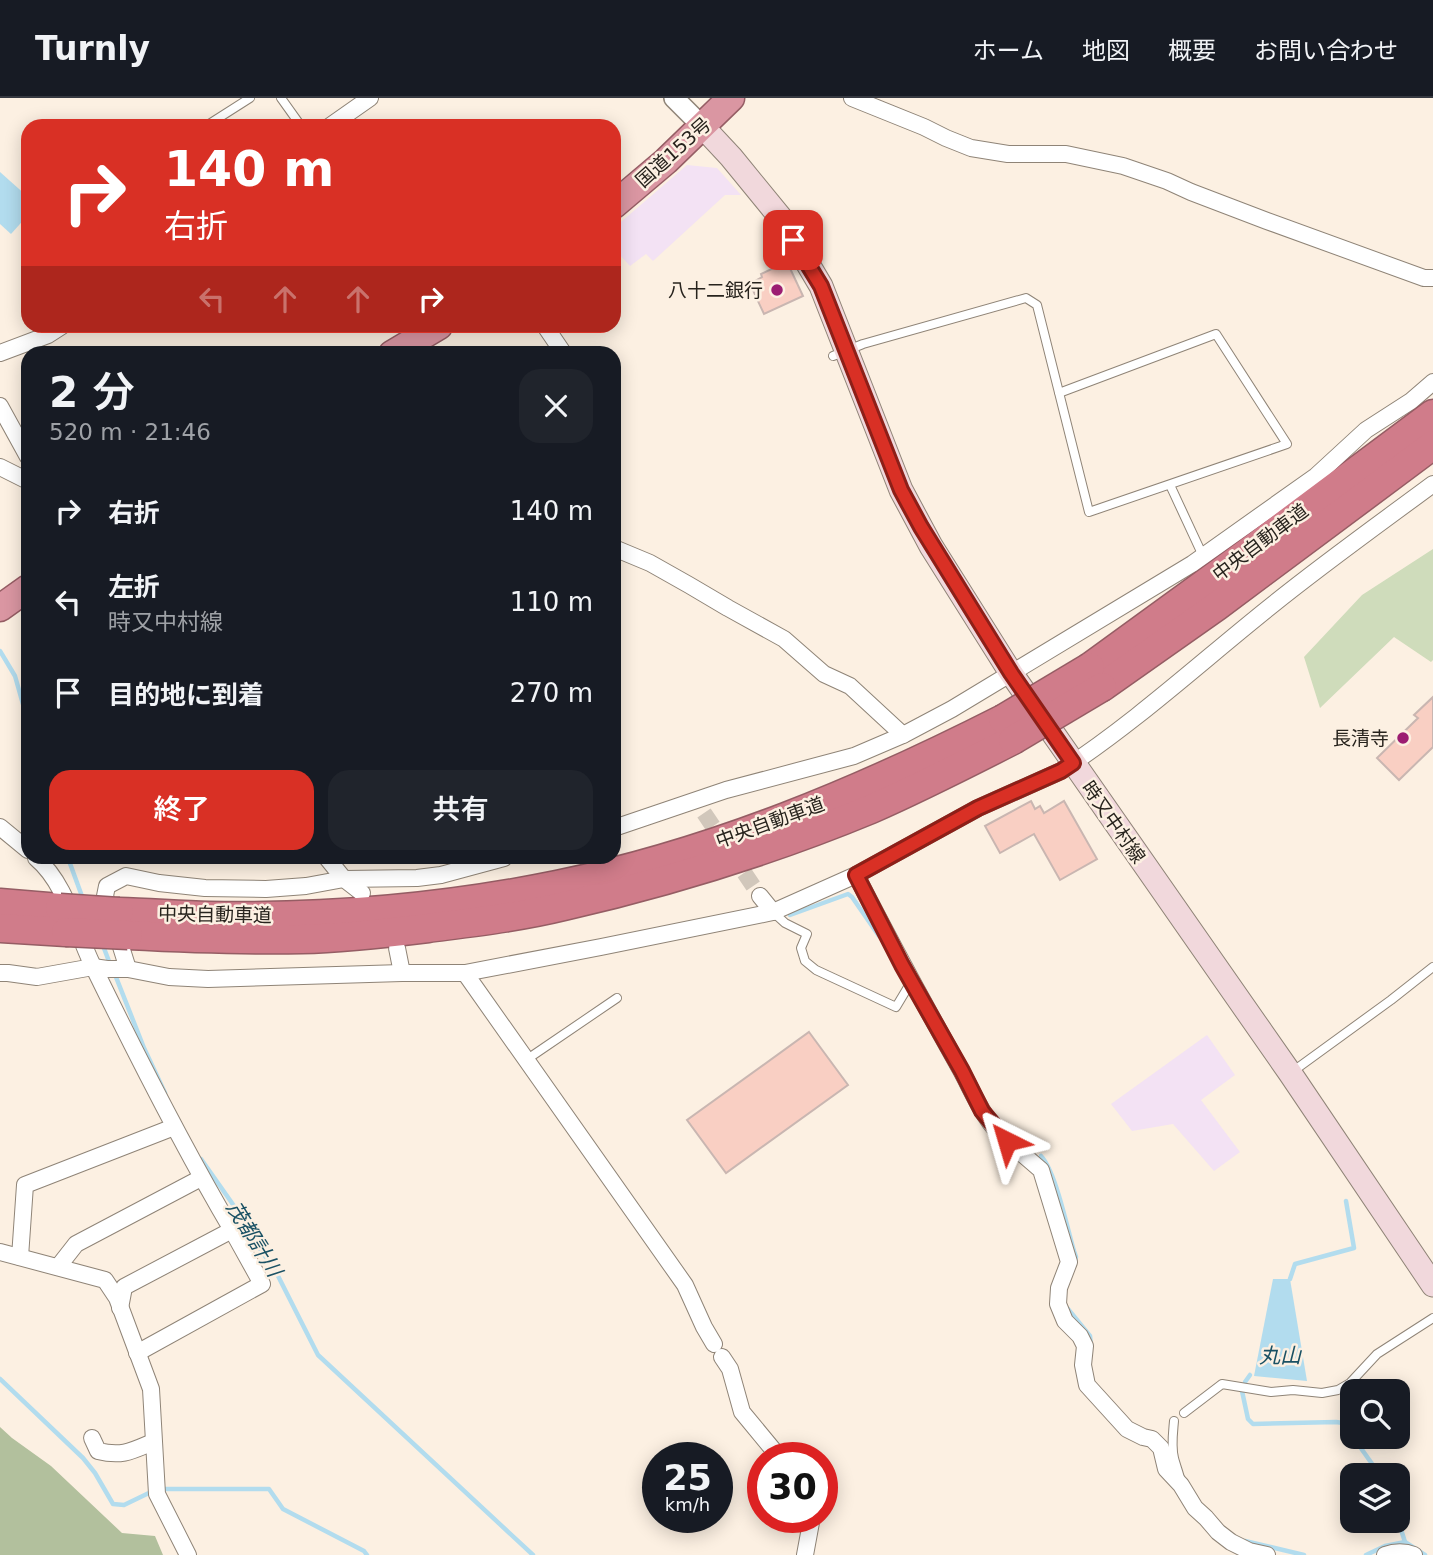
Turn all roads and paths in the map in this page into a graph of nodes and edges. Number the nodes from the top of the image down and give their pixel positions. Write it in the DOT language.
graph roads {
  1 [pos="250,98"];
  2 [pos="281,98"];
  3 [pos="370,98"];
  4 [pos="674,98"];
  5 [pos="731,98"];
  6 [pos="852,98"];
  7 [pos="217,119"];
  8 [pos="296,119"];
  9 [pos="340,119"];
  10 [pos="703,127"];
  11 [pos="621,199"];
  12 [pos="1433,278"];
  13 [pos="51,333"];
  14 [pos="427,333"];
  15 [pos="405,346"];
  16 [pos="0,353"];
  17 [pos="840,353"];
  18 [pos="1433,382"];
  19 [pos="1059,393"];
  20 [pos="0,406"];
  21 [pos="1433,414"];
  22 [pos="21,444"];
  23 [pos="1433,445"];
  24 [pos="0,467"];
  25 [pos="21,478"];
  26 [pos="1433,484"];
  27 [pos="1170,485"];
  28 [pos="621,551"];
  29 [pos="1203,556"];
  30 [pos="21,593"];
  31 [pos="0,608"];
  32 [pos="1011,673"];
  33 [pos="1096,677"];
  34 [pos="903,735"];
  35 [pos="1073,763"];
  36 [pos="621,826"];
  37 [pos="0,827"];
  38 [pos="21,844"];
  39 [pos="43,864"];
  40 [pos="332,864"];
  41 [pos="482,864"];
  42 [pos="856,875"];
  43 [pos="344,879"];
  44 [pos="362,893"];
  45 [pos="760,897"];
  46 [pos="0,903"];
  47 [pos="773,912"];
  48 [pos="63,920"];
  49 [pos="0,928"];
  50 [pos="397,948"];
  51 [pos="1433,967"];
  52 [pos="112,968"];
  53 [pos="402,973"];
  54 [pos="465,973"];
  55 [pos="3,975"];
  56 [pos="911,982"];
  57 [pos="617,998"];
  58 [pos="526,1060"];
  59 [pos="1290,1073"];
  60 [pos="174,1127"];
  61 [pos="201,1178"];
  62 [pos="232,1230"];
  63 [pos="0,1252"];
  64 [pos="20,1257"];
  65 [pos="58,1267"];
  66 [pos="1433,1285"];
  67 [pos="120,1308"];
  68 [pos="1433,1318"];
  69 [pos="137,1353"];
  70 [pos="1184,1413"];
  71 [pos="1174,1421"];
  72 [pos="92,1438"];
  73 [pos="153,1442"];
  74 [pos="767,1442"];
  75 [pos="1181,1485"];
  76 [pos="809,1533"];
  77 [pos="188,1555"];
  78 [pos="805,1555"];
  79 [pos="1267,1555"];
  80 [pos="1385,1555"];
  81 [pos="1414,1555"];
  1 -- 7 [label="lane"];
  2 -- 8 [label="lane"];
  3 -- 9 [label="street"];
  4 -- 10 [label="street"];
  5 -- 10 [label="highway, 国道153号"];
  6 -- 12 [label="street"];
  10 -- 11 [label="highway, 国道153号"];
  10 -- 17 [label="main road, 時又中村線"];
  13 -- 16 [label="street"];
  14 -- 15 [label="highway"];
  17 -- 19 [label="lane"];
  17 -- 32 [label="main road, 時又中村線"];
  18 -- 29 [label="street"];
  19 -- 27 [label="lane"];
  19 -- 27 [label="lane"];
  20 -- 22 [label="street"];
  21 -- 33 [label="highway, 中央自動車道"];
  23 -- 33 [label="highway, 中央自動車道"];
  24 -- 25 [label="street"];
  26 -- 35 [label="street"];
  27 -- 29 [label="lane"];
  28 -- 34 [label="street"];
  29 -- 32 [label="street"];
  30 -- 31 [label="highway"];
  32 -- 34 [label="street"];
  32 -- 35 [label="main road, 時又中村線"];
  33 -- 48 [label="highway, 中央自動車道, bridge"];
  34 -- 36 [label="street"];
  35 -- 42 [label="street"];
  35 -- 59 [label="main road, 時又中村線"];
  37 -- 38 [label="street"];
  39 -- 52 [label="street"];
  40 -- 43 [label="street"];
  41 -- 43 [label="street"];
  42 -- 47 [label="street"];
  42 -- 56 [label="street"];
  43 -- 44 [label="street"];
  43 -- 52 [label="street"];
  45 -- 47 [label="street"];
  46 -- 48 [label="highway, 中央自動車道"];
  47 -- 54 [label="street"];
  47 -- 56 [label="lane"];
  48 -- 49 [label="highway, 中央自動車道"];
  50 -- 53 [label="street"];
  51 -- 59 [label="lane"];
  52 -- 53 [label="street"];
  52 -- 55 [label="street"];
  52 -- 60 [label="street"];
  53 -- 54 [label="street"];
  54 -- 58 [label="street"];
  56 -- 75 [label="street"];
  57 -- 58 [label="lane"];
  58 -- 74 [label="street"];
  59 -- 66 [label="main road, 時又中村線"];
  60 -- 61 [label="street"];
  60 -- 64 [label="street"];
  61 -- 62 [label="street"];
  61 -- 65 [label="street"];
  62 -- 67 [label="street"];
  62 -- 69 [label="street"];
  63 -- 64 [label="street"];
  64 -- 65 [label="street"];
  65 -- 67 [label="street"];
  67 -- 69 [label="street"];
  68 -- 70 [label="lane"];
  69 -- 73 [label="street"];
  71 -- 75 [label="lane"];
  72 -- 73 [label="street"];
  73 -- 77 [label="street"];
  75 -- 79 [label="street"];
  76 -- 78 [label="street"];
  80 -- 81 [label="street"];
}
